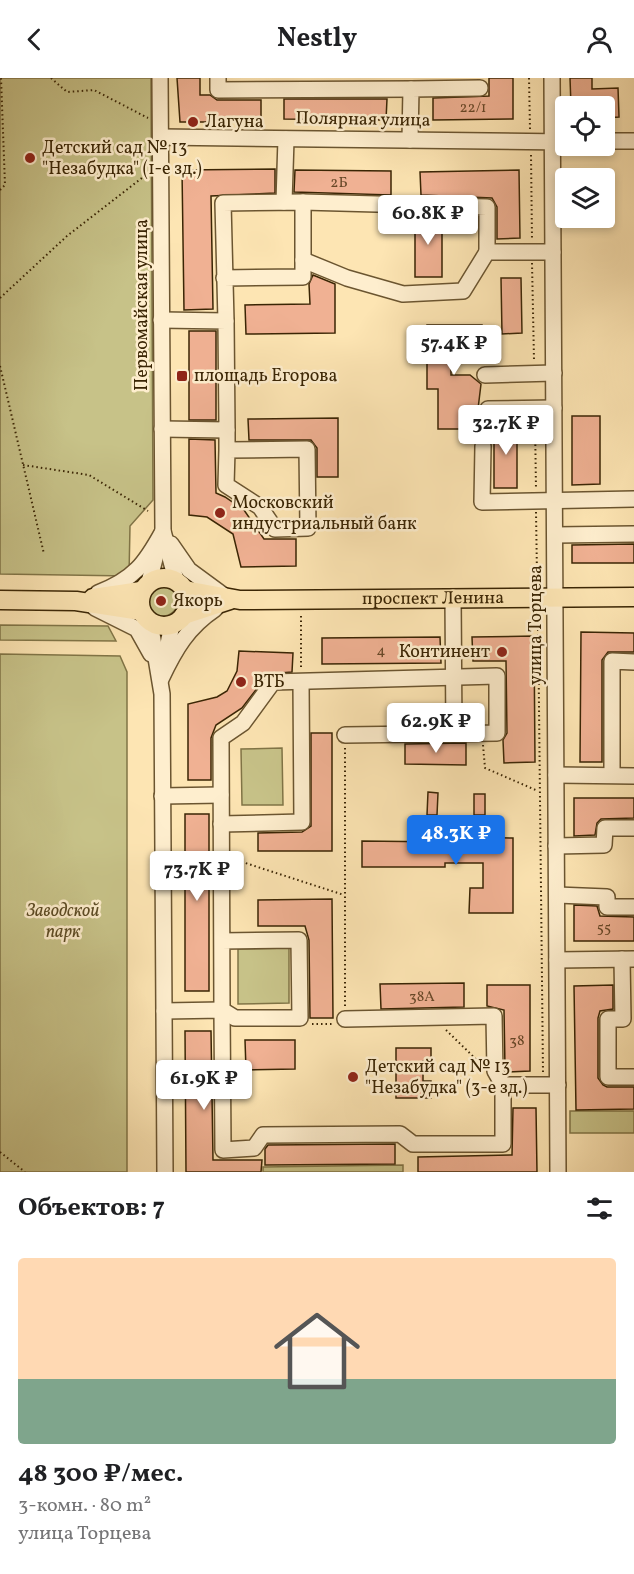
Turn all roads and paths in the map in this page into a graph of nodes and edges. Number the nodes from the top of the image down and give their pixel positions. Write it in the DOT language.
graph roads {
  1 [pos="1,78"];
  2 [pos="51,78"];
  3 [pos="160,78"];
  4 [pos="218,78"];
  5 [pos="529,78"];
  6 [pos="552,78"];
  7 [pos="480,88"];
  8 [pos="411,89"];
  9 [pos="555,105"];
  10 [pos="158,130"];
  11 [pos="286,139"];
  12 [pos="410,140"];
  13 [pos="530,141"];
  14 [pos="615,141"];
  15 [pos="634,141"];
  16 [pos="555,142"];
  17 [pos="558,156"];
  18 [pos="148,173"];
  19 [pos="0,189"];
  20 [pos="284,202"];
  21 [pos="303,202"];
  22 [pos="487,252"];
  23 [pos="532,252"];
  24 [pos="553,252"];
  25 [pos="303,260"];
  26 [pos="224,278"];
  27 [pos="0,298"];
  28 [pos="161,320"];
  29 [pos="226,321"];
  30 [pos="0,366"];
  31 [pos="554,373"];
  32 [pos="534,374"];
  33 [pos="485,375"];
  34 [pos="554,408"];
  35 [pos="488,409"];
  36 [pos="535,409"];
  37 [pos="162,429"];
  38 [pos="227,430"];
  39 [pos="483,446"];
  40 [pos="227,450"];
  41 [pos="23,465"];
  42 [pos="634,499"];
  43 [pos="536,500"];
  44 [pos="555,500"];
  45 [pos="148,511"];
  46 [pos="163,531"];
  47 [pos="634,534"];
  48 [pos="555,535"];
  49 [pos="44,554"];
  50 [pos="537,575"];
  51 [pos="181,585"];
  52 [pos="145,586"];
  53 [pos="453,597"];
  54 [pos="555,597"];
  55 [pos="634,597"];
  56 [pos="0,600"];
  57 [pos="231,600"];
  58 [pos="76,601"];
  59 [pos="301,616"];
  60 [pos="538,616"];
  61 [pos="146,617"];
  62 [pos="178,620"];
  63 [pos="634,662"];
  64 [pos="452,678"];
  65 [pos="161,679"];
  66 [pos="301,682"];
  67 [pos="483,733"];
  68 [pos="454,734"];
  69 [pos="345,735"];
  70 [pos="556,775"];
  71 [pos="612,776"];
  72 [pos="634,776"];
  73 [pos="539,792"];
  74 [pos="221,795"];
  75 [pos="162,796"];
  76 [pos="221,824"];
  77 [pos="634,828"];
  78 [pos="556,846"];
  79 [pos="222,856"];
  80 [pos="345,895"];
  81 [pos="557,895"];
  82 [pos="634,907"];
  83 [pos="222,941"];
  84 [pos="628,959"];
  85 [pos="557,960"];
  86 [pos="222,1010"];
  87 [pos="164,1011"];
  88 [pos="433,1017"];
  89 [pos="300,1018"];
  90 [pos="345,1019"];
  91 [pos="634,1077"];
  92 [pos="504,1085"];
  93 [pos="550,1085"];
  94 [pos="0,1152"];
  95 [pos="25,1172"];
  96 [pos="165,1172"];
  97 [pos="558,1172"];
  1 -- 19 [label="path"];
  2 -- 10 [label="path"];
  3 -- 10 [label="street, Первомайская улица"];
  4 -- 8 [label="street"];
  5 -- 13 [label="path"];
  6 -- 9 [label="street, улица Торцева"];
  7 -- 8 [label="street"];
  8 -- 12 [label="street"];
  10 -- 11 [label="street, Полярная улица"];
  10 -- 28 [label="street, Первомайская улица"];
  11 -- 12 [label="street, Полярная улица"];
  11 -- 20 [label="street"];
  12 -- 13 [label="street, Полярная улица"];
  13 -- 16 [label="street, Полярная улица"];
  13 -- 23 [label="path"];
  14 -- 15 [label="street"];
  17 -- 24 [label="street, улица Торцева"];
  18 -- 27 [label="path"];
  20 -- 21 [label="street"];
  20 -- 26 [label="street"];
  21 -- 22 [label="street"];
  21 -- 25 [label="street"];
  22 -- 23 [label="street"];
  22 -- 25 [label="street"];
  23 -- 24 [label="street"];
  23 -- 32 [label="path"];
  24 -- 31 [label="street, улица Торцева"];
  25 -- 26 [label="street"];
  26 -- 29 [label="street"];
  28 -- 29 [label="street"];
  28 -- 37 [label="street, Первомайская улица"];
  29 -- 38 [label="street"];
  30 -- 41 [label="path"];
  31 -- 32 [label="street"];
  31 -- 34 [label="street, улица Торцева"];
  32 -- 33 [label="street"];
  34 -- 36 [label="street"];
  34 -- 44 [label="street, улица Торцева"];
  35 -- 36 [label="street"];
  36 -- 43 [label="path"];
  37 -- 38 [label="street"];
  37 -- 46 [label="street, Первомайская улица"];
  38 -- 40 [label="street"];
  39 -- 43 [label="street"];
  40 -- 40 [label="street"];
  41 -- 45 [label="path"];
  41 -- 49 [label="path"];
  42 -- 44 [label="street"];
  43 -- 44 [label="street"];
  43 -- 50 [label="path"];
  44 -- 48 [label="street, улица Торцева"];
  46 -- 51 [label="street"];
  46 -- 52 [label="street"];
  46 -- 57 [label="street"];
  46 -- 58 [label="street"];
  47 -- 48 [label="street"];
  48 -- 54 [label="street, улица Торцева"];
  51 -- 52 [label="main road"];
  51 -- 57 [label="main road"];
  51 -- 62 [label="main road"];
  52 -- 58 [label="main road"];
  52 -- 61 [label="main road"];
  53 -- 54 [label="main road, проспект Ленина"];
  53 -- 57 [label="main road, проспект Ленина"];
  53 -- 64 [label="street"];
  54 -- 55 [label="main road, проспект Ленина"];
  54 -- 70 [label="street, улица Торцева"];
  56 -- 58 [label="main road"];
  57 -- 62 [label="main road"];
  57 -- 65 [label="street"];
  58 -- 61 [label="main road"];
  58 -- 65 [label="street"];
  59 -- 66 [label="path"];
  60 -- 73 [label="path"];
  61 -- 62 [label="main road"];
  61 -- 65 [label="street"];
  62 -- 65 [label="street"];
  63 -- 71 [label="street"];
  64 -- 66 [label="street"];
  64 -- 67 [label="street"];
  64 -- 68 [label="street"];
  65 -- 75 [label="street"];
  66 -- 74 [label="street"];
  66 -- 76 [label="street"];
  67 -- 68 [label="street"];
  67 -- 73 [label="path"];
  68 -- 69 [label="street"];
  69 -- 80 [label="path"];
  70 -- 71 [label="street"];
  70 -- 78 [label="street, улица Торцева"];
  71 -- 72 [label="street"];
  73 -- 93 [label="path"];
  74 -- 75 [label="street"];
  74 -- 76 [label="street"];
  75 -- 87 [label="street"];
  76 -- 79 [label="street"];
  77 -- 78 [label="street"];
  78 -- 81 [label="street, улица Торцева"];
  79 -- 80 [label="path"];
  79 -- 83 [label="street"];
  80 -- 90 [label="path"];
  81 -- 82 [label="street"];
  81 -- 85 [label="street, улица Торцева"];
  83 -- 86 [label="street"];
  83 -- 89 [label="street"];
  84 -- 85 [label="street"];
  84 -- 91 [label="street"];
  85 -- 93 [label="street, улица Торцева"];
  86 -- 87 [label="street"];
  86 -- 89 [label="street"];
  86 -- 92 [label="street"];
  87 -- 96 [label="street"];
  88 -- 90 [label="street"];
  88 -- 92 [label="path"];
  88 -- 92 [label="street"];
  89 -- 90 [label="path"];
  92 -- 93 [label="street"];
  93 -- 97 [label="street, улица Торцева"];
  94 -- 95 [label="path"];
}
